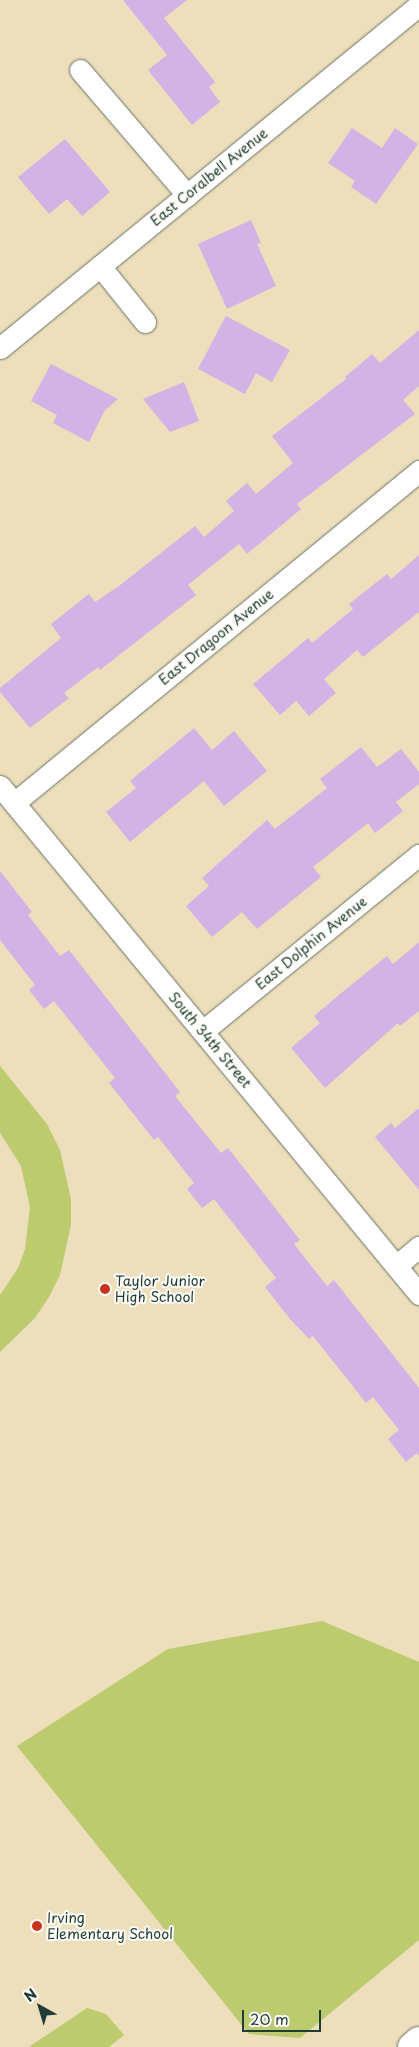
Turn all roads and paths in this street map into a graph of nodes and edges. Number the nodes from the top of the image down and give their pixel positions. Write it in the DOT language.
graph roads {
  1 [pos="415,17"];
  2 [pos="80,70"];
  3 [pos="187,195"];
  4 [pos="100,266"];
  5 [pos="145,322"];
  6 [pos="0,348"];
  7 [pos="419,471"];
  8 [pos="0,786"];
  9 [pos="14,803"];
  10 [pos="419,855"];
  11 [pos="203,1031"];
  12 [pos="419,1247"];
  13 [pos="396,1266"];
  14 [pos="419,1294"];
  15 [pos="419,2041"];
  16 [pos="412,2047"];
  1 -- 3 [label="street, East Coralbell Avenue"];
  2 -- 3 [label="street"];
  3 -- 4 [label="street, East Coralbell Avenue"];
  4 -- 5 [label="street"];
  4 -- 6 [label="street, East Coralbell Avenue"];
  7 -- 9 [label="street, East Dragoon Avenue"];
  8 -- 9 [label="street, South 34th Street"];
  9 -- 11 [label="street, South 34th Street"];
  10 -- 11 [label="street, East Dolphin Avenue"];
  11 -- 13 [label="street, South 34th Street"];
  12 -- 13 [label="street"];
  13 -- 14 [label="street, South 34th Street"];
  15 -- 16 [label="street"];
}
